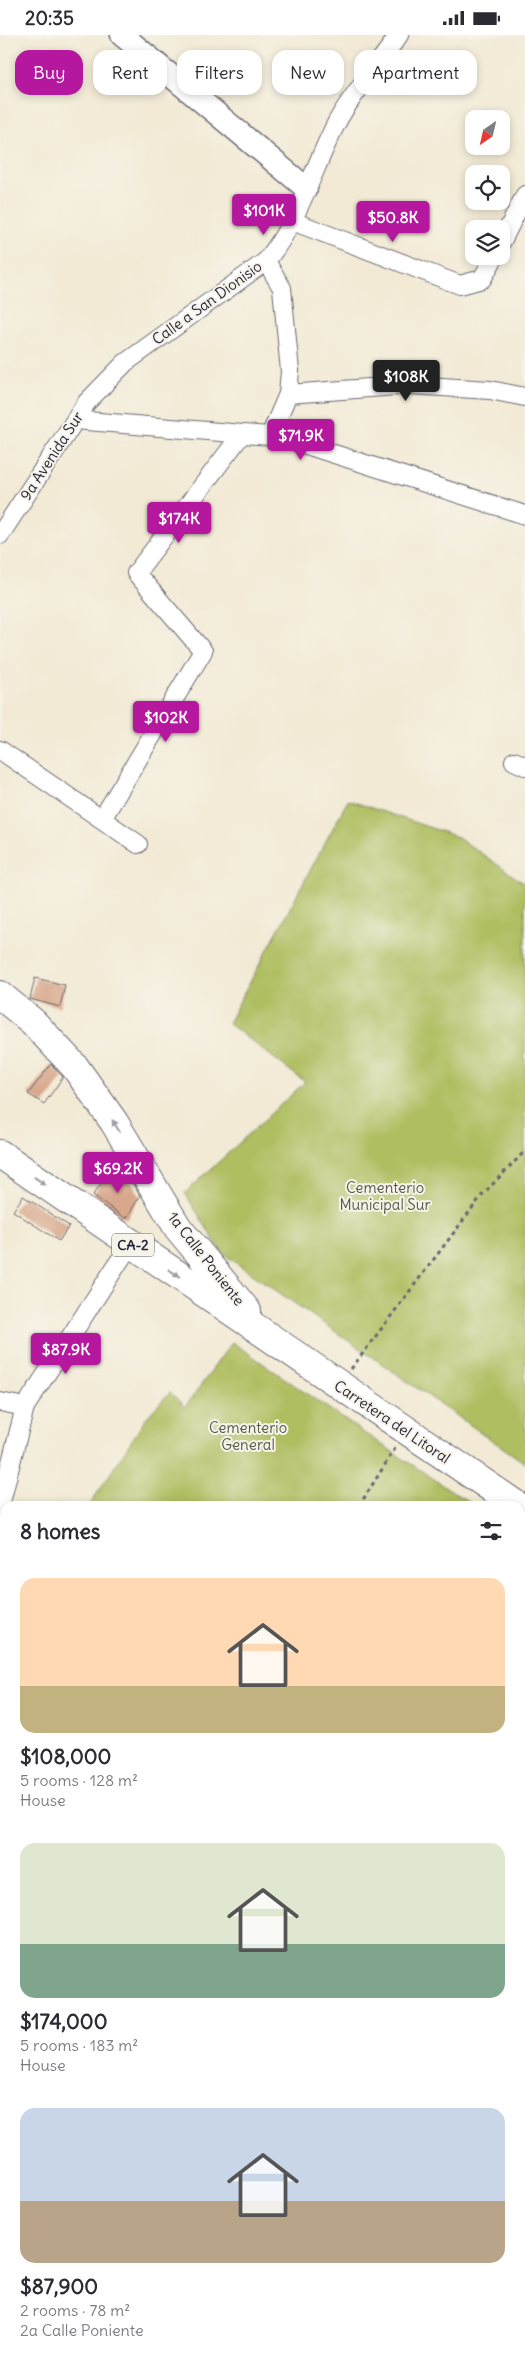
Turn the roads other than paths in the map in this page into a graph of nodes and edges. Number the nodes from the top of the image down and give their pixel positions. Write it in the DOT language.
graph roads {
  1 [pos="122,35"];
  2 [pos="400,35"];
  3 [pos="306,188"];
  4 [pos="525,195"];
  5 [pos="292,221"];
  6 [pos="510,225"];
  7 [pos="266,261"];
  8 [pos="490,265"];
  9 [pos="288,394"];
  10 [pos="525,397"];
  11 [pos="87,402"];
  12 [pos="75,419"];
  13 [pos="242,434"];
  14 [pos="270,436"];
  15 [pos="525,515"];
  16 [pos="0,535"];
  17 [pos="0,750"];
  18 [pos="102,819"];
  19 [pos="138,844"];
  20 [pos="0,995"];
  21 [pos="0,1154"];
  22 [pos="178,1228"];
  23 [pos="136,1247"];
  24 [pos="267,1335"];
  25 [pos="0,1402"];
  26 [pos="25,1407"];
  27 [pos="1,1501"];
  28 [pos="510,1501"];
  1 -- 3 [label="street"];
  2 -- 3 [label="street, Calle a San Dionisio"];
  3 -- 5 [label="street, Calle a San Dionisio"];
  4 -- 6 [label="street"];
  5 -- 7 [label="street, Calle a San Dionisio"];
  5 -- 8 [label="street"];
  7 -- 9 [label="street"];
  7 -- 11 [label="street, Calle a San Dionisio"];
  9 -- 10 [label="street"];
  9 -- 14 [label="street"];
  11 -- 12 [label="street, 9a Avenida Sur"];
  12 -- 13 [label="street"];
  12 -- 16 [label="street, 9a Avenida Sur"];
  13 -- 14 [label="street"];
  13 -- 18 [label="street"];
  14 -- 15 [label="street"];
  17 -- 18 [label="street"];
  18 -- 19 [label="street"];
  22 -- 20 [label="main road, 1a Calle Poniente / CA-2, one-way"];
  21 -- 23 [label="main road, CA-2, one-way"];
  22 -- 23 [label="main road"];
  22 -- 24 [label="main road, 1a Calle Poniente / CA-2"];
  23 -- 24 [label="main road, CA-2, one-way"];
  23 -- 26 [label="street"];
  24 -- 28 [label="main road, Carretera del Litoral / CA-2"];
  25 -- 26 [label="street"];
  26 -- 27 [label="street"];
}
